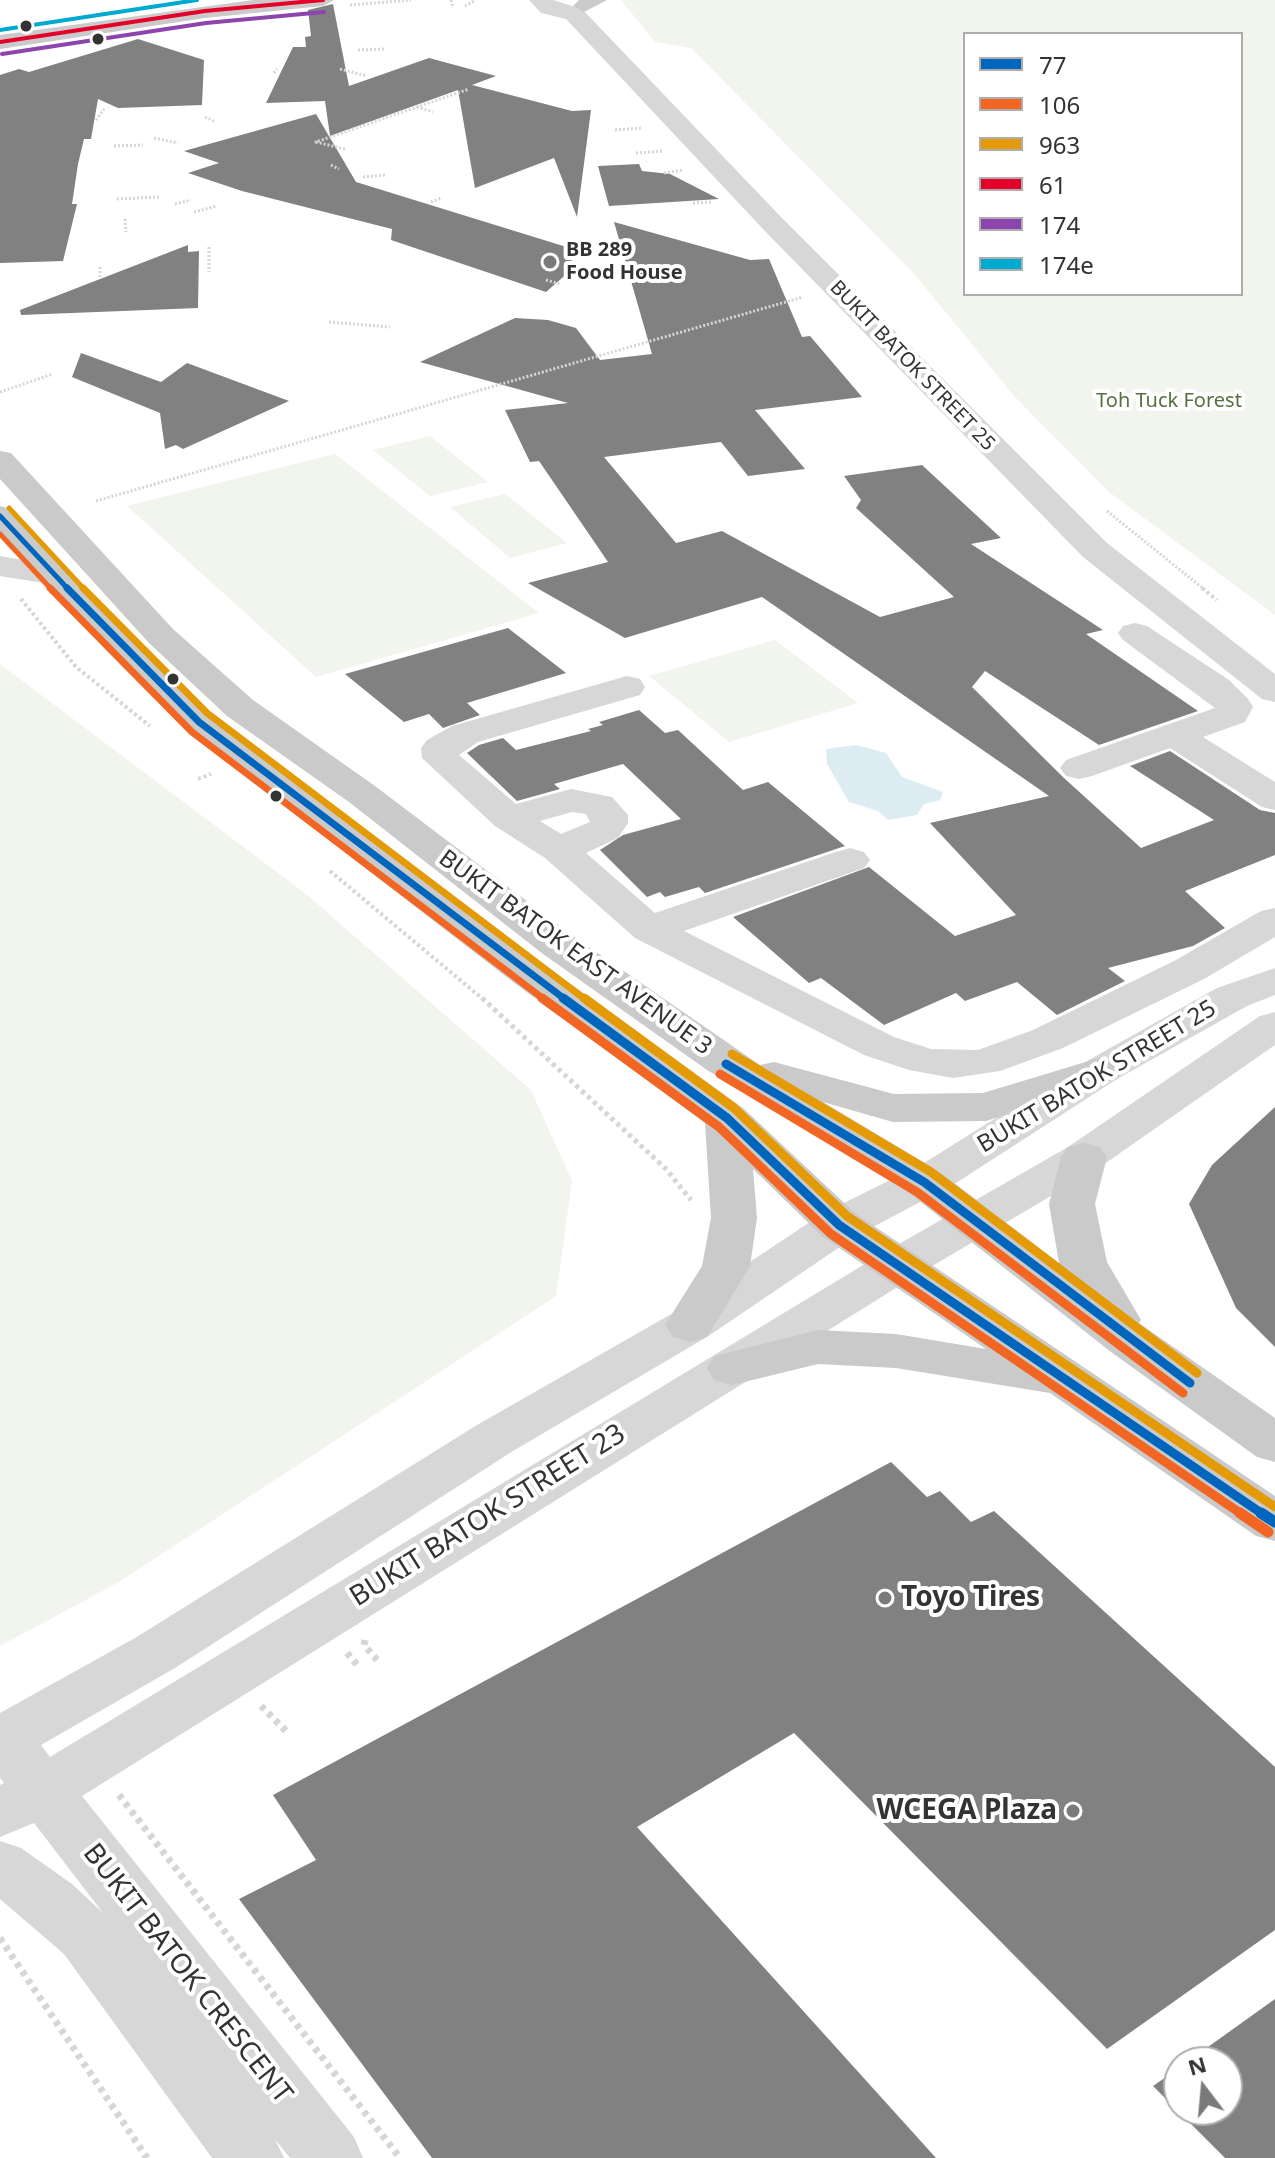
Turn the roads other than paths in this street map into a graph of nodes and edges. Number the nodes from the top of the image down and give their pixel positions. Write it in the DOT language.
graph roads {
  1 [pos="213,0"];
  2 [pos="323,0"];
  3 [pos="540,0"];
  4 [pos="583,5"];
  5 [pos="0,30"];
  6 [pos="0,42"];
  7 [pos="0,460"];
  8 [pos="0,516"];
  9 [pos="56,575"];
  10 [pos="8,580"];
  11 [pos="1135,633"];
  12 [pos="627,687"];
  13 [pos="1275,691"];
  14 [pos="1175,735"];
  15 [pos="1079,768"];
  16 [pos="1275,799"];
  17 [pos="509,818"];
  18 [pos="559,850"];
  19 [pos="850,860"];
  20 [pos="1275,920"];
  21 [pos="649,929"];
  22 [pos="1189,970"];
  23 [pos="1275,981"];
  24 [pos="1232,997"];
  25 [pos="1275,1024"];
  26 [pos="722,1061"];
  27 [pos="1102,1070"];
  28 [pos="727,1118"];
  29 [pos="1084,1157"];
  30 [pos="924,1182"];
  31 [pos="978,1221"];
  32 [pos="839,1225"];
  33 [pos="895,1267"];
  34 [pos="690,1325"];
  35 [pos="1128,1340"];
  36 [pos="732,1368"];
  37 [pos="1067,1379"];
  38 [pos="1275,1444"];
  39 [pos="1275,1522"];
  40 [pos="1,1739"];
  41 [pos="45,1788"];
  42 [pos="0,1866"];
  43 [pos="251,2158"];
  44 [pos="330,2158"];
  1 -- 5 [label="main road"];
  2 -- 6 [label="main road"];
  3 -- 4 [label="street, BUKIT BATOK STREET 25"];
  4 -- 13 [label="street, BUKIT BATOK STREET 25"];
  7 -- 26 [label="main road, BUKIT BATOK EAST AVENUE 3"];
  8 -- 9 [label="main road, BUKIT BATOK EAST AVENUE 3"];
  9 -- 10 [label="street"];
  9 -- 28 [label="main road, BUKIT BATOK EAST AVENUE 3"];
  11 -- 14 [label="street"];
  12 -- 17 [label="street"];
  14 -- 15 [label="street"];
  14 -- 16 [label="street"];
  17 -- 18 [label="street"];
  17 -- 18 [label="street"];
  18 -- 21 [label="street"];
  19 -- 21 [label="street"];
  20 -- 22 [label="street"];
  21 -- 22 [label="street"];
  22 -- 24 [label="street"];
  23 -- 24 [label="street, BUKIT BATOK STREET 25"];
  24 -- 25 [label="street"];
  24 -- 27 [label="street, BUKIT BATOK STREET 25"];
  25 -- 29 [label="street, BUKIT BATOK STREET 25"];
  26 -- 27 [label="main road"];
  26 -- 30 [label="main road, BUKIT BATOK EAST AVENUE 3"];
  27 -- 30 [label="street, BUKIT BATOK STREET 25"];
  28 -- 32 [label="main road, BUKIT BATOK EAST AVENUE 3"];
  28 -- 34 [label="main road"];
  29 -- 31 [label="street, BUKIT BATOK STREET 25"];
  29 -- 35 [label="main road"];
  30 -- 31 [label="main road, BUKIT BATOK EAST AVENUE 3"];
  30 -- 32 [label="street"];
  31 -- 33 [label="street, BUKIT BATOK STREET 23"];
  31 -- 35 [label="main road, BUKIT BATOK EAST AVENUE 3"];
  32 -- 33 [label="main road, BUKIT BATOK EAST AVENUE 3"];
  32 -- 34 [label="street"];
  33 -- 36 [label="street, BUKIT BATOK STREET 23"];
  33 -- 37 [label="main road, BUKIT BATOK EAST AVENUE 3"];
  34 -- 40 [label="street"];
  35 -- 38 [label="main road, BUKIT BATOK EAST AVENUE 3"];
  36 -- 37 [label="main road"];
  36 -- 41 [label="street, BUKIT BATOK STREET 23"];
  37 -- 39 [label="main road, BUKIT BATOK EAST AVENUE 3"];
  40 -- 41 [label="street, BUKIT BATOK CRESCENT"];
  41 -- 44 [label="street, BUKIT BATOK CRESCENT"];
  42 -- 43 [label="street"];
}
